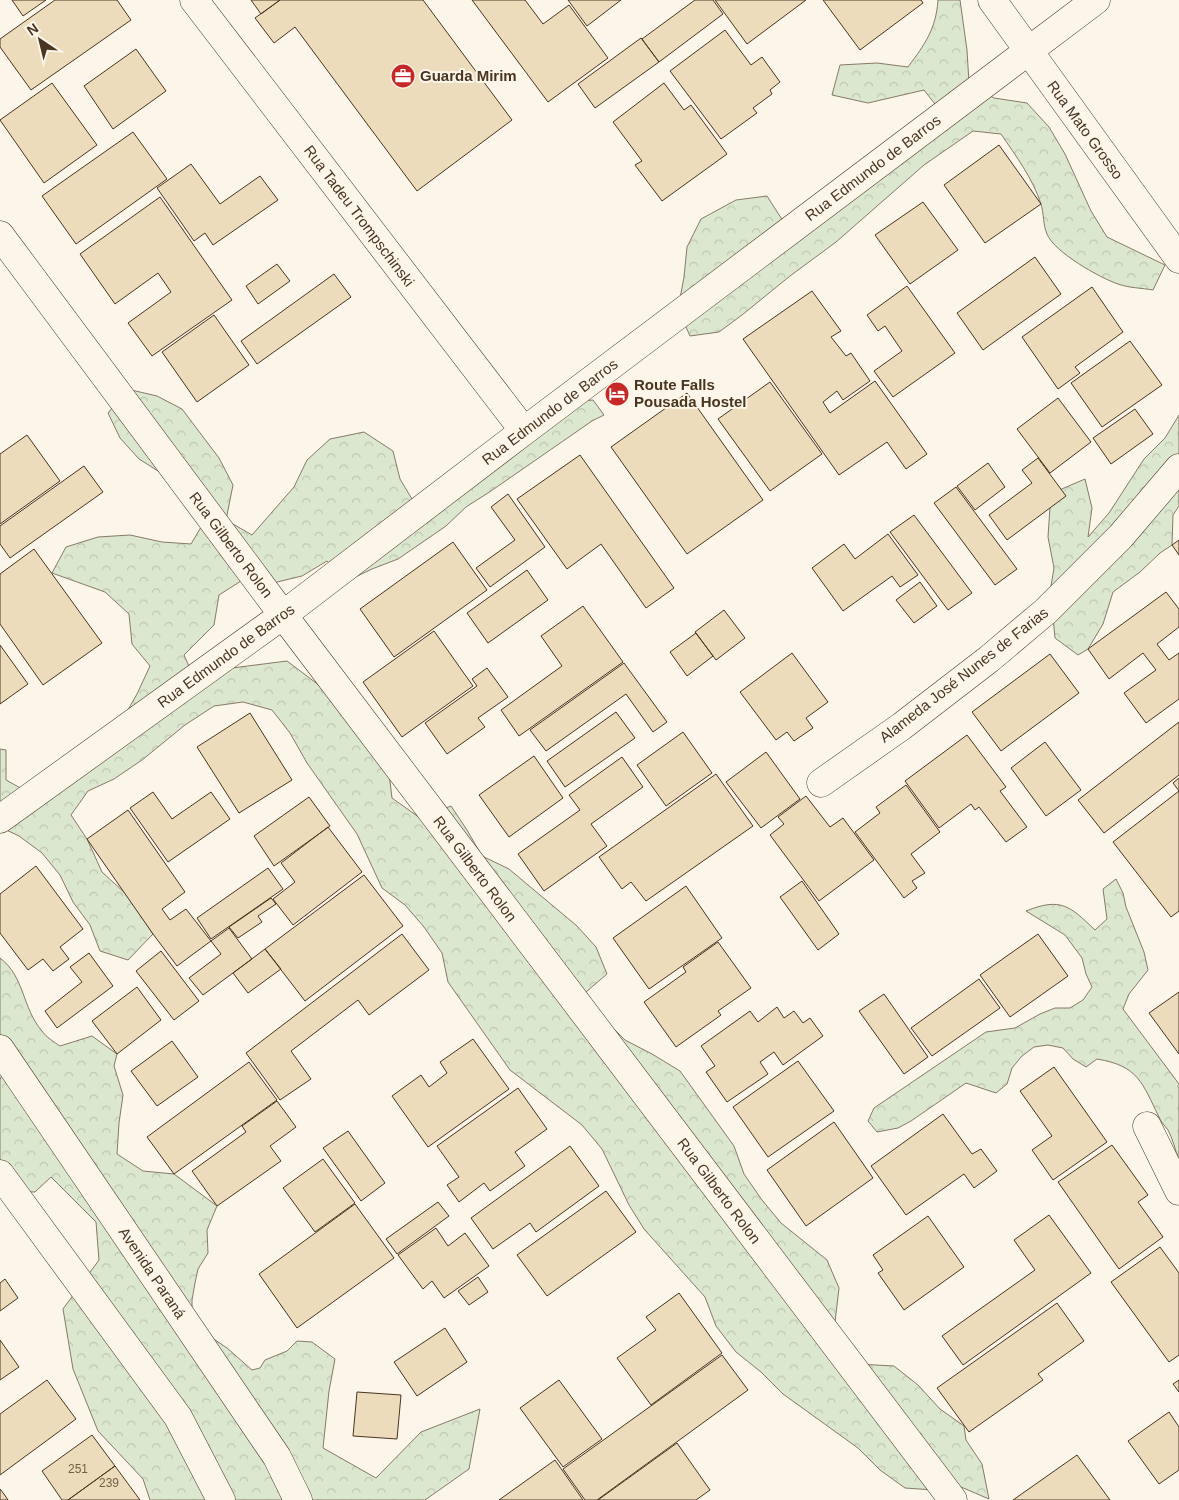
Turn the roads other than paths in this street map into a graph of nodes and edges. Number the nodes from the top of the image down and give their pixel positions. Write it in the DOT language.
graph roads {
  1 [pos="194,0"];
  2 [pos="992,0"];
  3 [pos="1096,0"];
  4 [pos="1028,51"];
  5 [pos="0,235"];
  6 [pos="1179,259"];
  7 [pos="524,431"];
  8 [pos="1179,468"];
  9 [pos="283,615"];
  10 [pos="822,783"];
  11 [pos="0,818"];
  12 [pos="0,1049"];
  13 [pos="1147,1126"];
  14 [pos="0,1174"];
  15 [pos="1179,1191"];
  16 [pos="221,1500"];
  17 [pos="298,1500"];
  18 [pos="953,1500"];
  1 -- 7 [label="street, Rua Tadeu Trompschinski"];
  2 -- 4 [label="street, Rua Mato Grosso"];
  3 -- 4 [label="street, Rua Edmundo de Barros"];
  4 -- 6 [label="street, Rua Mato Grosso"];
  4 -- 7 [label="street, Rua Edmundo de Barros"];
  5 -- 9 [label="street, Rua Gilberto Rolon"];
  7 -- 9 [label="street, Rua Edmundo de Barros"];
  8 -- 10 [label="street, Alameda José Nunes de Farias"];
  9 -- 11 [label="street, Rua Edmundo de Barros"];
  9 -- 18 [label="street, Rua Gilberto Rolon"];
  12 -- 17 [label="street, Avenida Paraná"];
  13 -- 15 [label="street"];
  14 -- 16 [label="street"];
}
